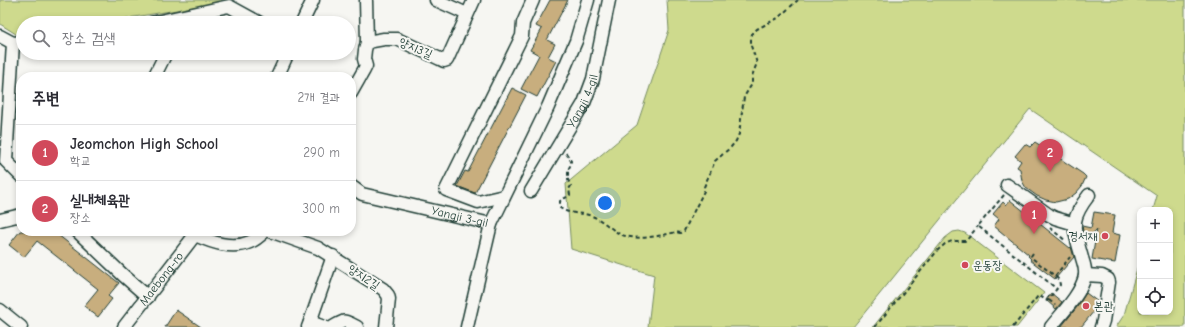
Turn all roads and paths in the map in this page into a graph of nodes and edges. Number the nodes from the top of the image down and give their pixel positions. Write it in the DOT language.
graph roads {
  1 [pos="313,0"];
  2 [pos="366,0"];
  3 [pos="436,0"];
  4 [pos="474,0"];
  5 [pos="533,0"];
  6 [pos="588,0"];
  7 [pos="609,0"];
  8 [pos="798,0"];
  9 [pos="468,14"];
  10 [pos="195,16"];
  11 [pos="247,16"];
  12 [pos="305,16"];
  13 [pos="0,36"];
  14 [pos="16,41"];
  15 [pos="367,42"];
  16 [pos="16,60"];
  17 [pos="162,60"];
  18 [pos="285,60"];
  19 [pos="156,72"];
  20 [pos="279,72"];
  21 [pos="356,84"];
  22 [pos="562,139"];
  23 [pos="16,171"];
  24 [pos="1007,189"];
  25 [pos="356,190"];
  26 [pos="531,191"];
  27 [pos="1089,195"];
  28 [pos="504,196"];
  29 [pos="16,216"];
  30 [pos="0,220"];
  31 [pos="491,224"];
  32 [pos="1075,224"];
  33 [pos="978,226"];
  34 [pos="1048,226"];
  35 [pos="83,236"];
  36 [pos="194,236"];
  37 [pos="201,236"];
  38 [pos="258,236"];
  39 [pos="284,236"];
  40 [pos="1078,248"];
  41 [pos="1033,253"];
  42 [pos="333,256"];
  43 [pos="1085,275"];
  44 [pos="1055,276"];
  45 [pos="1057,289"];
  46 [pos="148,297"];
  47 [pos="0,310"];
  48 [pos="309,324"];
  49 [pos="21,327"];
  50 [pos="124,327"];
  51 [pos="324,327"];
  52 [pos="333,327"];
  53 [pos="357,327"];
  54 [pos="386,327"];
  55 [pos="467,327"];
  56 [pos="875,327"];
  57 [pos="1013,327"];
  58 [pos="1052,327"];
  59 [pos="1101,327"];
  1 -- 12 [label="street"];
  2 -- 15 [label="street"];
  3 -- 9 [label="street"];
  4 -- 9 [label="street, 양지3길"];
  5 -- 28 [label="street"];
  6 -- 28 [label="street"];
  7 -- 22 [label="street, Yangji 4-gil"];
  8 -- 22 [label="path"];
  9 -- 15 [label="street, 양지3길"];
  10 -- 11 [label="street"];
  13 -- 14 [label="street"];
  15 -- 21 [label="street"];
  16 -- 23 [label="street"];
  17 -- 19 [label="street"];
  18 -- 20 [label="street"];
  22 -- 26 [label="street, Yangji 4-gil"];
  24 -- 32 [label="street"];
  24 -- 33 [label="path"];
  25 -- 31 [label="street, Yangji 3-gil"];
  27 -- 32 [label="street"];
  28 -- 31 [label="street"];
  29 -- 30 [label="street"];
  31 -- 55 [label="street, Yangji 3-gil"];
  32 -- 40 [label="street"];
  33 -- 45 [label="path"];
  33 -- 56 [label="path"];
  34 -- 40 [label="path"];
  35 -- 46 [label="street"];
  36 -- 46 [label="street, Maebong-ro"];
  37 -- 38 [label="street"];
  39 -- 42 [label="street, 양지2길"];
  40 -- 43 [label="street"];
  40 -- 44 [label="path"];
  41 -- 44 [label="path"];
  42 -- 48 [label="street, 양지2길"];
  42 -- 54 [label="street, 양지2길"];
  43 -- 58 [label="street"];
  43 -- 59 [label="street"];
  44 -- 45 [label="path"];
  45 -- 57 [label="path"];
  46 -- 50 [label="street, Maebong-ro"];
  47 -- 49 [label="street"];
  48 -- 51 [label="street, 양지2길"];
  52 -- 53 [label="street"];
}
